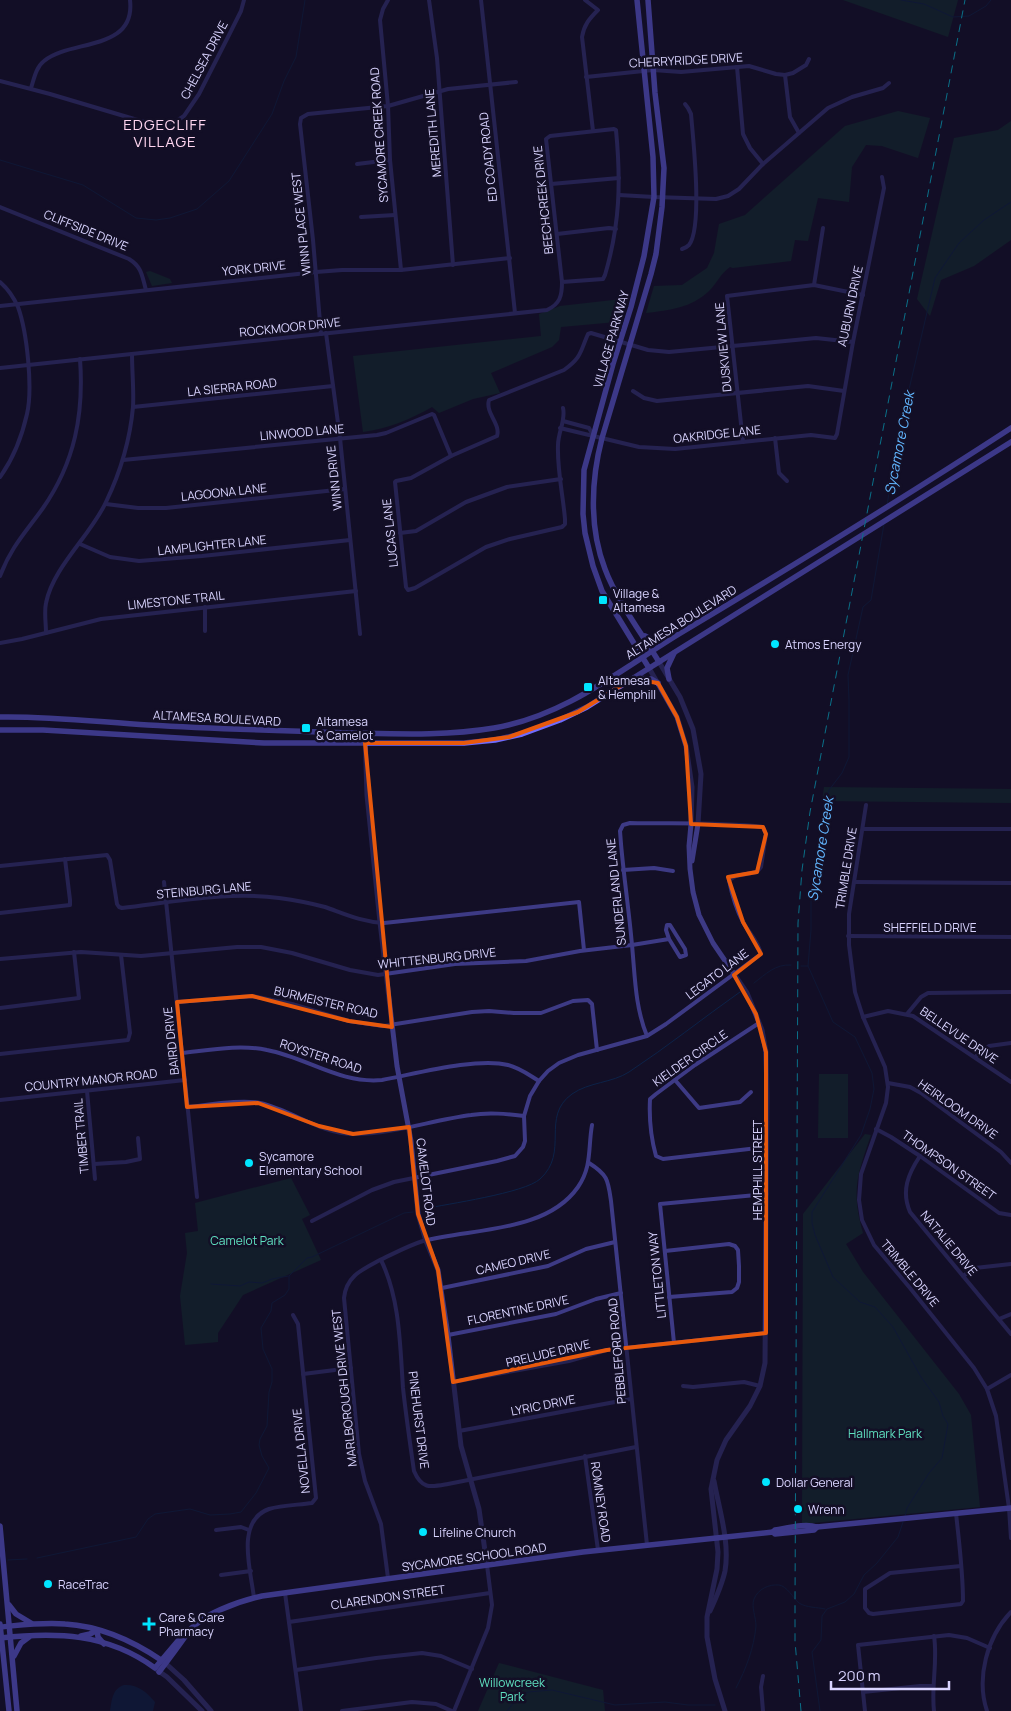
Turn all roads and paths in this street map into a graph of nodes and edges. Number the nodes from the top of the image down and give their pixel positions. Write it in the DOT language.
graph roads {
  1 [pos="130,0"];
  2 [pos="244,0"];
  3 [pos="388,0"];
  4 [pos="429,0"];
  5 [pos="481,0"];
  6 [pos="585,0"];
  7 [pos="637,0"];
  8 [pos="648,0"];
  9 [pos="808,60"];
  10 [pos="737,67"];
  11 [pos="653,70"];
  12 [pos="644,71"];
  13 [pos="785,75"];
  14 [pos="586,77"];
  15 [pos="0,82"];
  16 [pos="516,82"];
  17 [pos="889,82"];
  18 [pos="491,84"];
  19 [pos="31,88"];
  20 [pos="439,91"];
  21 [pos="685,104"];
  22 [pos="388,106"];
  23 [pos="593,131"];
  24 [pos="799,133"];
  25 [pos="390,160"];
  26 [pos="357,164"];
  27 [pos="763,164"];
  28 [pos="882,177"];
  29 [pos="620,178"];
  30 [pos="551,184"];
  31 [pos="619,195"];
  32 [pos="654,198"];
  33 [pos="663,198"];
  34 [pos="696,198"];
  35 [pos="0,207"];
  36 [pos="395,215"];
  37 [pos="361,217"];
  38 [pos="823,228"];
  39 [pos="616,229"];
  40 [pos="557,234"];
  41 [pos="682,249"];
  42 [pos="510,258"];
  43 [pos="453,265"];
  44 [pos="401,270"];
  45 [pos="316,272"];
  46 [pos="0,282"];
  47 [pos="562,282"];
  48 [pos="814,286"];
  49 [pos="146,290"];
  50 [pos="864,295"];
  51 [pos="16,304"];
  52 [pos="0,306"];
  53 [pos="516,313"];
  54 [pos="323,334"];
  55 [pos="620,342"];
  56 [pos="852,342"];
  57 [pos="629,345"];
  58 [pos="732,345"];
  59 [pos="132,354"];
  60 [pos="80,359"];
  61 [pos="28,365"];
  62 [pos="0,368"];
  63 [pos="333,386"];
  64 [pos="633,391"];
  65 [pos="844,391"];
  66 [pos="737,393"];
  67 [pos="133,407"];
  68 [pos="563,408"];
  69 [pos="563,421"];
  70 [pos="560,428"];
  71 [pos="1011,428"];
  72 [pos="593,435"];
  73 [pos="340,438"];
  74 [pos="602,438"];
  75 [pos="775,438"];
  76 [pos="835,438"];
  77 [pos="743,442"];
  78 [pos="1011,442"];
  79 [pos="451,456"];
  80 [pos="122,460"];
  81 [pos="0,465"];
  82 [pos="5,470"];
  83 [pos="0,478"];
  84 [pos="561,479"];
  85 [pos="787,481"];
  86 [pos="345,489"];
  87 [pos="106,504"];
  88 [pos="400,533"];
  89 [pos="350,540"];
  90 [pos="80,544"];
  91 [pos="601,555"];
  92 [pos="591,558"];
  93 [pos="0,576"];
  94 [pos="356,591"];
  95 [pos="725,606"];
  96 [pos="205,607"];
  97 [pos="732,616"];
  98 [pos="205,631"];
  99 [pos="46,633"];
  100 [pos="360,634"];
  101 [pos="642,634"];
  102 [pos="671,639"];
  103 [pos="0,643"];
  104 [pos="652,650"];
  105 [pos="675,652"];
  106 [pos="642,656"];
  107 [pos="659,662"];
  108 [pos="649,668"];
  109 [pos="632,678"];
  110 [pos="669,679"];
  111 [pos="658,683"];
  112 [pos="0,717"];
  113 [pos="15,717"];
  114 [pos="181,727"];
  115 [pos="0,730"];
  116 [pos="15,730"];
  117 [pos="365,733"];
  118 [pos="180,739"];
  119 [pos="365,743"];
  120 [pos="696,744"];
  121 [pos="686,746"];
  122 [pos="866,805"];
  123 [pos="692,824"];
  124 [pos="698,824"];
  125 [pos="762,827"];
  126 [pos="863,829"];
  127 [pos="1011,829"];
  128 [pos="64,859"];
  129 [pos="0,866"];
  130 [pos="690,869"];
  131 [pos="623,870"];
  132 [pos="673,871"];
  133 [pos="164,882"];
  134 [pos="855,882"];
  135 [pos="1011,883"];
  136 [pos="166,903"];
  137 [pos="0,913"];
  138 [pos="380,922"];
  139 [pos="848,936"];
  140 [pos="1011,937"];
  141 [pos="669,939"];
  142 [pos="632,945"];
  143 [pos="584,950"];
  144 [pos="74,952"];
  145 [pos="172,953"];
  146 [pos="121,955"];
  147 [pos="0,959"];
  148 [pos="386,974"];
  149 [pos="734,975"];
  150 [pos="1011,992"];
  151 [pos="176,1002"];
  152 [pos="0,1008"];
  153 [pos="907,1014"];
  154 [pos="863,1017"];
  155 [pos="759,1023"];
  156 [pos="392,1025"];
  157 [pos="647,1036"];
  158 [pos="1011,1043"];
  159 [pos="597,1050"];
  160 [pos="182,1053"];
  161 [pos="0,1054"];
  162 [pos="975,1058"];
  163 [pos="399,1077"];
  164 [pos="185,1080"];
  165 [pos="675,1080"];
  166 [pos="539,1081"];
  167 [pos="1011,1082"];
  168 [pos="888,1083"];
  169 [pos="87,1091"];
  170 [pos="751,1092"];
  171 [pos="0,1100"];
  172 [pos="188,1107"];
  173 [pos="524,1116"];
  174 [pos="592,1126"];
  175 [pos="409,1127"];
  176 [pos="876,1129"];
  177 [pos="138,1138"];
  178 [pos="767,1147"];
  179 [pos="920,1156"];
  180 [pos="589,1163"];
  181 [pos="1011,1163"];
  182 [pos="94,1164"];
  183 [pos="414,1177"];
  184 [pos="95,1179"];
  185 [pos="767,1194"];
  186 [pos="197,1197"];
  187 [pos="1011,1215"];
  188 [pos="312,1221"];
  189 [pos="426,1241"];
  190 [pos="615,1242"];
  191 [pos="665,1251"];
  192 [pos="381,1260"];
  193 [pos="1011,1264"];
  194 [pos="964,1276"];
  195 [pos="442,1288"];
  196 [pos="621,1293"];
  197 [pos="669,1297"];
  198 [pos="1011,1314"];
  199 [pos="293,1315"];
  200 [pos="999,1319"];
  201 [pos="766,1333"];
  202 [pos="1011,1334"];
  203 [pos="448,1335"];
  204 [pos="674,1343"];
  205 [pos="626,1348"];
  206 [pos="351,1368"];
  207 [pos="303,1374"];
  208 [pos="1011,1375"];
  209 [pos="453,1382"];
  210 [pos="682,1386"];
  211 [pos="760,1386"];
  212 [pos="988,1389"];
  213 [pos="631,1398"];
  214 [pos="458,1431"];
  215 [pos="636,1447"];
  216 [pos="585,1456"];
  217 [pos="714,1476"];
  218 [pos="470,1479"];
  219 [pos="1010,1508"];
  220 [pos="956,1513"];
  221 [pos="0,1526"];
  222 [pos="216,1530"];
  223 [pos="249,1530"];
  224 [pos="717,1538"];
  225 [pos="724,1538"];
  226 [pos="1011,1538"];
  227 [pos="647,1545"];
  228 [pos="598,1550"];
  229 [pos="487,1565"];
  230 [pos="961,1566"];
  231 [pos="251,1571"];
  232 [pos="221,1574"];
  233 [pos="388,1578"];
  234 [pos="285,1593"];
  235 [pos="490,1593"];
  236 [pos="254,1598"];
  237 [pos="8,1602"];
  238 [pos="1011,1612"];
  239 [pos="707,1617"];
  240 [pos="289,1622"];
  241 [pos="33,1624"];
  242 [pos="0,1626"];
  243 [pos="10,1626"];
  244 [pos="97,1630"];
  245 [pos="32,1635"];
  246 [pos="75,1636"];
  247 [pos="934,1636"];
  248 [pos="11,1637"];
  249 [pos="1,1638"];
  250 [pos="104,1644"];
  251 [pos="990,1648"];
  252 [pos="2,1655"];
  253 [pos="13,1658"];
  254 [pos="163,1662"];
  255 [pos="472,1669"];
  256 [pos="157,1670"];
  257 [pos="296,1670"];
  258 [pos="763,1676"];
  259 [pos="932,1686"];
  260 [pos="863,1692"];
  261 [pos="9,1711"];
  262 [pos="17,1711"];
  263 [pos="202,1711"];
  264 [pos="211,1711"];
  265 [pos="301,1711"];
  266 [pos="342,1711"];
  267 [pos="453,1711"];
  268 [pos="725,1711"];
  269 [pos="763,1711"];
  270 [pos="865,1711"];
  271 [pos="934,1711"];
  272 [pos="987,1711"];
  1 -- 19 [label="street"];
  2 -- 19 [label="street, CHELSEA DRIVE"];
  3 -- 22 [label="street, SYCAMORE CREEK ROAD"];
  4 -- 20 [label="street, MEREDITH LANE"];
  5 -- 18 [label="street, ED COADY ROAD"];
  6 -- 14 [label="street"];
  7 -- 12 [label="main road, VILLAGE PARKWAY"];
  8 -- 11 [label="main road, VILLAGE PARKWAY"];
  9 -- 13 [label="street"];
  10 -- 11 [label="street, CHERRYRIDGE DRIVE"];
  10 -- 13 [label="street, CHERRYRIDGE DRIVE"];
  10 -- 27 [label="street"];
  11 -- 12 [label="street, CHERRYRIDGE DRIVE"];
  11 -- 33 [label="main road, VILLAGE PARKWAY"];
  12 -- 14 [label="street, CHERRYRIDGE DRIVE"];
  12 -- 32 [label="main road, VILLAGE PARKWAY"];
  13 -- 24 [label="street"];
  14 -- 23 [label="street"];
  15 -- 19 [label="street, CHELSEA DRIVE"];
  16 -- 18 [label="street"];
  17 -- 24 [label="street"];
  18 -- 20 [label="street"];
  18 -- 42 [label="street, ED COADY ROAD"];
  20 -- 22 [label="street"];
  20 -- 43 [label="street, MEREDITH LANE"];
  21 -- 34 [label="street"];
  22 -- 25 [label="street, SYCAMORE CREEK ROAD"];
  22 -- 45 [label="street, WINN PLACE WEST"];
  23 -- 29 [label="street, BEECHCREEK DRIVE"];
  23 -- 30 [label="street, BEECHCREEK DRIVE"];
  24 -- 27 [label="street"];
  25 -- 26 [label="street"];
  25 -- 36 [label="street, SYCAMORE CREEK ROAD"];
  27 -- 34 [label="street"];
  28 -- 50 [label="street, AUBURN DRIVE"];
  29 -- 30 [label="street"];
  29 -- 31 [label="street, BEECHCREEK DRIVE"];
  30 -- 40 [label="street, BEECHCREEK DRIVE"];
  31 -- 32 [label="street"];
  31 -- 39 [label="street, BEECHCREEK DRIVE"];
  32 -- 33 [label="street"];
  32 -- 55 [label="main road, VILLAGE PARKWAY"];
  33 -- 34 [label="street"];
  33 -- 57 [label="main road, VILLAGE PARKWAY"];
  34 -- 41 [label="street"];
  35 -- 49 [label="street, CLIFFSIDE DRIVE"];
  36 -- 37 [label="street"];
  36 -- 44 [label="street, SYCAMORE CREEK ROAD"];
  38 -- 48 [label="street"];
  39 -- 40 [label="street"];
  39 -- 47 [label="street, BEECHCREEK DRIVE"];
  40 -- 47 [label="street, BEECHCREEK DRIVE"];
  42 -- 43 [label="street, YORK DRIVE"];
  42 -- 53 [label="street, ED COADY ROAD"];
  43 -- 44 [label="street, YORK DRIVE"];
  44 -- 45 [label="street, YORK DRIVE"];
  45 -- 49 [label="street, YORK DRIVE"];
  45 -- 54 [label="street, WINN PLACE WEST"];
  46 -- 51 [label="street"];
  47 -- 53 [label="street, ROCKMOOR DRIVE"];
  48 -- 50 [label="street, DUSKVIEW LANE"];
  48 -- 58 [label="street, DUSKVIEW LANE"];
  49 -- 51 [label="street, YORK DRIVE"];
  50 -- 56 [label="street, AUBURN DRIVE"];
  51 -- 52 [label="street, YORK DRIVE"];
  51 -- 61 [label="street"];
  53 -- 54 [label="street, ROCKMOOR DRIVE"];
  54 -- 59 [label="street, ROCKMOOR DRIVE"];
  54 -- 63 [label="street, WINN DRIVE"];
  55 -- 57 [label="street"];
  55 -- 72 [label="main road, VILLAGE PARKWAY"];
  55 -- 79 [label="street, LUCAS LANE"];
  56 -- 58 [label="street"];
  56 -- 65 [label="street, AUBURN DRIVE"];
  57 -- 58 [label="street"];
  57 -- 74 [label="main road, VILLAGE PARKWAY"];
  58 -- 66 [label="street, DUSKVIEW LANE"];
  59 -- 60 [label="street, ROCKMOOR DRIVE"];
  59 -- 67 [label="street"];
  60 -- 61 [label="street, ROCKMOOR DRIVE"];
  60 -- 93 [label="street"];
  61 -- 62 [label="street, ROCKMOOR DRIVE"];
  61 -- 82 [label="street"];
  63 -- 67 [label="street, LA SIERRA ROAD"];
  63 -- 73 [label="street, WINN DRIVE"];
  64 -- 66 [label="street"];
  65 -- 66 [label="street"];
  65 -- 76 [label="street, AUBURN DRIVE"];
  66 -- 77 [label="street, DUSKVIEW LANE"];
  67 -- 80 [label="street"];
  68 -- 69 [label="street, LUCAS LANE"];
  69 -- 70 [label="street, LUCAS LANE"];
  69 -- 72 [label="street"];
  70 -- 72 [label="street"];
  70 -- 84 [label="street, LUCAS LANE"];
  71 -- 95 [label="main road, ALTAMESA BOULEVARD"];
  72 -- 74 [label="street"];
  72 -- 92 [label="main road, VILLAGE PARKWAY"];
  73 -- 79 [label="street, LINWOOD LANE"];
  73 -- 80 [label="street, LINWOOD LANE"];
  73 -- 86 [label="street, WINN DRIVE"];
  74 -- 77 [label="street, OAKRIDGE LANE"];
  74 -- 91 [label="main road, VILLAGE PARKWAY"];
  75 -- 76 [label="street, OAKRIDGE LANE"];
  75 -- 77 [label="street, OAKRIDGE LANE"];
  75 -- 85 [label="street"];
  78 -- 97 [label="main road, ALTAMESA BOULEVARD"];
  79 -- 88 [label="street, LUCAS LANE"];
  80 -- 87 [label="street"];
  81 -- 82 [label="street"];
  82 -- 83 [label="street"];
  84 -- 88 [label="street"];
  84 -- 88 [label="street, LUCAS LANE"];
  86 -- 87 [label="street, LAGOONA LANE"];
  86 -- 89 [label="street, WINN DRIVE"];
  87 -- 90 [label="street"];
  89 -- 90 [label="street, LAMPLIGHTER LANE"];
  89 -- 94 [label="street, WINN DRIVE"];
  90 -- 99 [label="street"];
  91 -- 92 [label="main road"];
  91 -- 101 [label="main road, VILLAGE PARKWAY"];
  92 -- 106 [label="main road, VILLAGE PARKWAY"];
  94 -- 96 [label="street, LIMESTONE TRAIL"];
  94 -- 100 [label="street"];
  95 -- 97 [label="main road"];
  95 -- 102 [label="main road, ALTAMESA BOULEVARD"];
  96 -- 98 [label="street"];
  96 -- 99 [label="street, LIMESTONE TRAIL"];
  97 -- 105 [label="main road, ALTAMESA BOULEVARD"];
  99 -- 103 [label="street, LIMESTONE TRAIL"];
  101 -- 102 [label="main road"];
  101 -- 104 [label="main road, VILLAGE PARKWAY"];
  102 -- 104 [label="main road, ALTAMESA BOULEVARD"];
  104 -- 106 [label="main road, ALTAMESA BOULEVARD"];
  104 -- 107 [label="main road, VILLAGE PARKWAY"];
  105 -- 107 [label="main road, ALTAMESA BOULEVARD"];
  105 -- 110 [label="main road"];
  106 -- 108 [label="main road, VILLAGE PARKWAY"];
  106 -- 117 [label="main road, ALTAMESA BOULEVARD"];
  107 -- 108 [label="main road, ALTAMESA BOULEVARD"];
  107 -- 110 [label="street, HEMPHILL STREET"];
  108 -- 109 [label="main road, ALTAMESA BOULEVARD"];
  108 -- 111 [label="street, HEMPHILL STREET"];
  109 -- 111 [label="main road"];
  109 -- 119 [label="main road, ALTAMESA BOULEVARD"];
  110 -- 120 [label="street, HEMPHILL STREET"];
  111 -- 121 [label="street, HEMPHILL STREET"];
  112 -- 113 [label="main road, ALTAMESA BOULEVARD"];
  113 -- 114 [label="main road, ALTAMESA BOULEVARD"];
  113 -- 116 [label="main road"];
  114 -- 117 [label="main road, ALTAMESA BOULEVARD"];
  114 -- 118 [label="main road"];
  115 -- 116 [label="main road, ALTAMESA BOULEVARD"];
  116 -- 118 [label="main road, ALTAMESA BOULEVARD"];
  117 -- 119 [label="street, CAMELOT ROAD"];
  118 -- 119 [label="main road, ALTAMESA BOULEVARD"];
  119 -- 138 [label="street, CAMELOT ROAD"];
  120 -- 121 [label="street"];
  120 -- 124 [label="street, HEMPHILL STREET"];
  121 -- 123 [label="street, HEMPHILL STREET"];
  122 -- 126 [label="street, TRIMBLE DRIVE"];
  123 -- 124 [label="street, SUNDERLAND LANE"];
  123 -- 130 [label="street, HEMPHILL STREET"];
  123 -- 131 [label="street, SUNDERLAND LANE"];
  124 -- 125 [label="street, SUNDERLAND LANE"];
  124 -- 130 [label="street, HEMPHILL STREET"];
  125 -- 149 [label="street, LEGATO LANE"];
  126 -- 127 [label="street"];
  126 -- 134 [label="street, TRIMBLE DRIVE"];
  128 -- 129 [label="street, STEINBURG LANE"];
  128 -- 136 [label="street, STEINBURG LANE"];
  128 -- 137 [label="street"];
  130 -- 149 [label="street, HEMPHILL STREET"];
  131 -- 132 [label="street"];
  131 -- 142 [label="street, SUNDERLAND LANE"];
  133 -- 136 [label="street, BAIRD DRIVE"];
  134 -- 135 [label="street"];
  134 -- 139 [label="street, TRIMBLE DRIVE"];
  136 -- 138 [label="street, STEINBURG LANE"];
  136 -- 145 [label="street, BAIRD DRIVE"];
  138 -- 143 [label="street, STEINBURG LANE"];
  138 -- 148 [label="street, CAMELOT ROAD"];
  139 -- 140 [label="street, SHEFFIELD DRIVE"];
  139 -- 154 [label="street, TRIMBLE DRIVE"];
  141 -- 141 [label="street"];
  141 -- 142 [label="street, WHITTENBURG DRIVE"];
  142 -- 143 [label="street, WHITTENBURG DRIVE"];
  142 -- 157 [label="street, SUNDERLAND LANE"];
  143 -- 148 [label="street, WHITTENBURG DRIVE"];
  144 -- 146 [label="street, WHITTENBURG DRIVE"];
  144 -- 147 [label="street, WHITTENBURG DRIVE"];
  144 -- 152 [label="street"];
  145 -- 146 [label="street, WHITTENBURG DRIVE"];
  145 -- 148 [label="street, WHITTENBURG DRIVE"];
  145 -- 151 [label="street, BAIRD DRIVE"];
  146 -- 161 [label="street"];
  148 -- 156 [label="street, CAMELOT ROAD"];
  149 -- 155 [label="street, HEMPHILL STREET"];
  149 -- 157 [label="street, LEGATO LANE"];
  150 -- 153 [label="street"];
  151 -- 156 [label="street, BURMEISTER ROAD"];
  151 -- 160 [label="street, BAIRD DRIVE"];
  153 -- 154 [label="street, BELLEVUE DRIVE"];
  153 -- 162 [label="street, BELLEVUE DRIVE"];
  154 -- 168 [label="street, TRIMBLE DRIVE"];
  155 -- 165 [label="street, KIELDER CIRCLE"];
  155 -- 178 [label="street, HEMPHILL STREET"];
  156 -- 159 [label="street, BURMEISTER ROAD"];
  156 -- 163 [label="street, CAMELOT ROAD"];
  157 -- 159 [label="street, LEGATO LANE"];
  158 -- 162 [label="street"];
  159 -- 166 [label="street, LEGATO LANE"];
  160 -- 163 [label="street, ROYSTER ROAD"];
  160 -- 164 [label="street, BAIRD DRIVE"];
  162 -- 167 [label="street, BELLEVUE DRIVE"];
  163 -- 166 [label="street, ROYSTER ROAD"];
  163 -- 175 [label="street, CAMELOT ROAD"];
  164 -- 169 [label="street, COUNTRY MANOR ROAD"];
  164 -- 172 [label="street, BAIRD DRIVE"];
  165 -- 170 [label="street"];
  165 -- 178 [label="street, KIELDER CIRCLE"];
  166 -- 173 [label="street, LEGATO LANE"];
  168 -- 176 [label="street, TRIMBLE DRIVE"];
  168 -- 181 [label="street, HEIRLOOM DRIVE"];
  169 -- 171 [label="street, COUNTRY MANOR ROAD"];
  169 -- 182 [label="street, TIMBER TRAIL"];
  172 -- 175 [label="street"];
  172 -- 186 [label="street, BAIRD DRIVE"];
  173 -- 175 [label="street"];
  173 -- 183 [label="street, LEGATO LANE"];
  174 -- 180 [label="street"];
  175 -- 183 [label="street, CAMELOT ROAD"];
  176 -- 179 [label="street, THOMPSON STREET"];
  176 -- 212 [label="street, TRIMBLE DRIVE"];
  177 -- 182 [label="street"];
  178 -- 185 [label="street, HEMPHILL STREET"];
  179 -- 187 [label="street, THOMPSON STREET"];
  179 -- 194 [label="street, NATALIE DRIVE"];
  180 -- 189 [label="street, MARLBOROUGH DRIVE WEST"];
  180 -- 190 [label="street, PEBBLEFORD ROAD"];
  182 -- 184 [label="street, TIMBER TRAIL"];
  183 -- 188 [label="street"];
  183 -- 189 [label="street, CAMELOT ROAD"];
  185 -- 191 [label="street, LITTLETON WAY"];
  185 -- 201 [label="street, HEMPHILL STREET"];
  189 -- 192 [label="street, MARLBOROUGH DRIVE WEST"];
  189 -- 195 [label="street, CAMELOT ROAD"];
  190 -- 195 [label="street, CAMEO DRIVE"];
  190 -- 196 [label="street, PEBBLEFORD ROAD"];
  191 -- 197 [label="street, LITTLETON WAY"];
  191 -- 197 [label="street"];
  192 -- 206 [label="street, MARLBOROUGH DRIVE WEST"];
  192 -- 218 [label="street, PINEHURST DRIVE"];
  193 -- 194 [label="street"];
  194 -- 200 [label="street, NATALIE DRIVE"];
  195 -- 203 [label="street, CAMELOT ROAD"];
  196 -- 203 [label="street, FLORENTINE DRIVE"];
  196 -- 205 [label="street, PEBBLEFORD ROAD"];
  197 -- 204 [label="street, LITTLETON WAY"];
  198 -- 200 [label="street"];
  199 -- 207 [label="street, NOVELLA DRIVE"];
  200 -- 202 [label="street, NATALIE DRIVE"];
  201 -- 204 [label="street, PRELUDE DRIVE"];
  201 -- 211 [label="street, HEMPHILL STREET"];
  203 -- 209 [label="street, CAMELOT ROAD"];
  204 -- 205 [label="street, PRELUDE DRIVE"];
  205 -- 209 [label="street, PRELUDE DRIVE"];
  205 -- 213 [label="street, PEBBLEFORD ROAD"];
  206 -- 207 [label="street"];
  206 -- 233 [label="street, MARLBOROUGH DRIVE WEST"];
  207 -- 223 [label="street, NOVELLA DRIVE"];
  208 -- 212 [label="street"];
  209 -- 214 [label="street, CAMELOT ROAD"];
  210 -- 211 [label="street"];
  211 -- 217 [label="street, HEMPHILL STREET"];
  212 -- 219 [label="street, TRIMBLE DRIVE"];
  213 -- 214 [label="street, LYRIC DRIVE"];
  213 -- 215 [label="street, PEBBLEFORD ROAD"];
  214 -- 218 [label="street, CAMELOT ROAD"];
  215 -- 216 [label="street, PINEHURST DRIVE"];
  215 -- 227 [label="street, PEBBLEFORD ROAD"];
  216 -- 218 [label="street, PINEHURST DRIVE"];
  216 -- 228 [label="street, ROMNEY ROAD"];
  217 -- 224 [label="street, HEMPHILL STREET"];
  217 -- 225 [label="street, HEMPHILL STREET"];
  218 -- 229 [label="street, CAMELOT ROAD"];
  219 -- 220 [label="main road, SYCAMORE SCHOOL ROAD"];
  219 -- 226 [label="street, TRIMBLE DRIVE"];
  220 -- 225 [label="main road, SYCAMORE SCHOOL ROAD"];
  220 -- 230 [label="street"];
  221 -- 237 [label="main road"];
  222 -- 223 [label="street"];
  223 -- 231 [label="street"];
  224 -- 225 [label="main road, SYCAMORE SCHOOL ROAD"];
  224 -- 227 [label="main road, SYCAMORE SCHOOL ROAD"];
  224 -- 239 [label="street, HEMPHILL STREET"];
  225 -- 239 [label="street, HEMPHILL STREET"];
  227 -- 228 [label="main road, SYCAMORE SCHOOL ROAD"];
  228 -- 229 [label="main road, SYCAMORE SCHOOL ROAD"];
  229 -- 233 [label="main road, SYCAMORE SCHOOL ROAD"];
  229 -- 235 [label="street, CAMELOT ROAD"];
  230 -- 230 [label="street"];
  231 -- 232 [label="street"];
  231 -- 236 [label="street"];
  233 -- 234 [label="main road, SYCAMORE SCHOOL ROAD"];
  234 -- 236 [label="main road, SYCAMORE SCHOOL ROAD"];
  234 -- 240 [label="street"];
  235 -- 240 [label="street, CLARENDON STREET"];
  235 -- 255 [label="street, CAMELOT ROAD"];
  236 -- 254 [label="main road, SYCAMORE SCHOOL ROAD"];
  237 -- 241 [label="main road"];
  237 -- 243 [label="main road"];
  238 -- 251 [label="street"];
  239 -- 268 [label="street, HEMPHILL STREET"];
  240 -- 257 [label="street"];
  241 -- 243 [label="main road"];
  241 -- 244 [label="main road"];
  242 -- 243 [label="main road"];
  242 -- 249 [label="main road"];
  243 -- 248 [label="main road"];
  244 -- 246 [label="main road"];
  244 -- 250 [label="main road"];
  244 -- 254 [label="main road"];
  245 -- 246 [label="main road"];
  245 -- 248 [label="main road"];
  245 -- 253 [label="main road"];
  246 -- 250 [label="main road"];
  247 -- 251 [label="street"];
  247 -- 259 [label="street"];
  247 -- 260 [label="street"];
  248 -- 249 [label="main road"];
  248 -- 253 [label="main road"];
  249 -- 252 [label="main road"];
  250 -- 256 [label="main road"];
  251 -- 272 [label="street"];
  252 -- 261 [label="main road"];
  253 -- 262 [label="main road"];
  254 -- 256 [label="main road, SYCAMORE SCHOOL ROAD"];
  254 -- 264 [label="street"];
  255 -- 257 [label="street"];
  255 -- 267 [label="street, CAMELOT ROAD"];
  256 -- 263 [label="street"];
  257 -- 265 [label="street"];
  258 -- 269 [label="street"];
  259 -- 260 [label="street"];
  259 -- 271 [label="street"];
  260 -- 270 [label="street"];
  266 -- 267 [label="street"];
}
